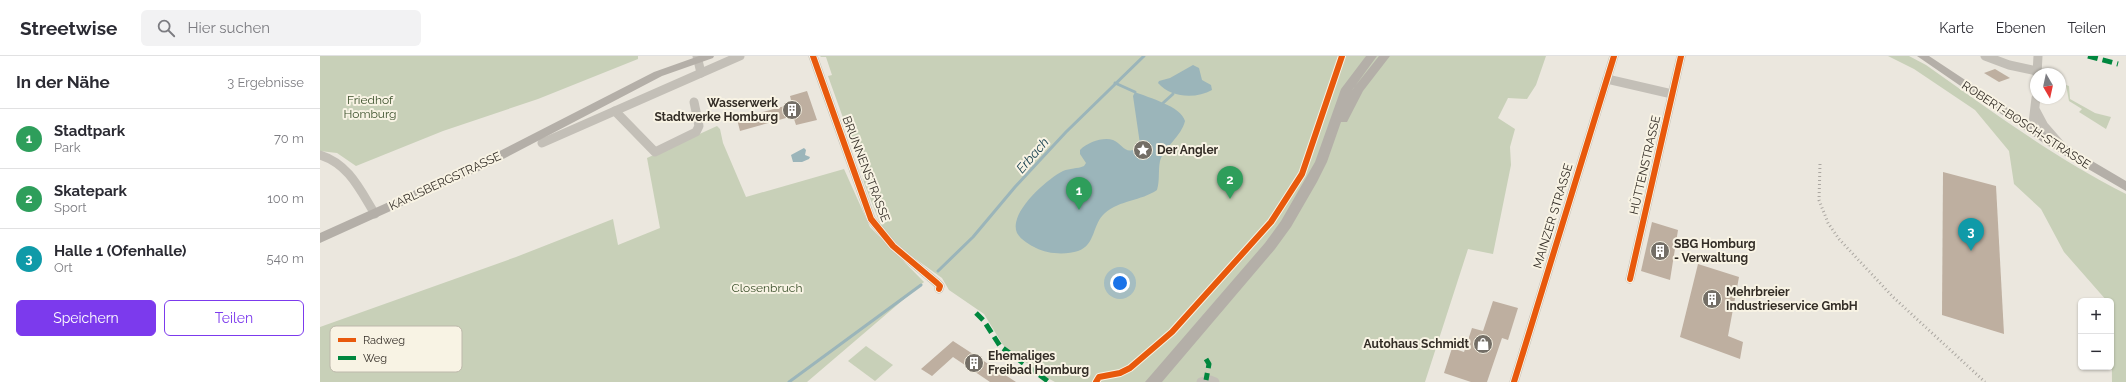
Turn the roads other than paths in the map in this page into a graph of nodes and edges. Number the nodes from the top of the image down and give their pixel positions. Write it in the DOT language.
graph roads {
  1 [pos="740,56"];
  2 [pos="813,56"];
  3 [pos="1372,56"];
  4 [pos="1385,56"];
  5 [pos="1614,56"];
  6 [pos="1681,56"];
  7 [pos="1986,56"];
  8 [pos="2038,56"];
  9 [pos="701,57"];
  10 [pos="1924,57"];
  11 [pos="2037,68"];
  12 [pos="2030,70"];
  13 [pos="701,73"];
  14 [pos="1607,79"];
  15 [pos="1672,94"];
  16 [pos="694,102"];
  17 [pos="2036,104"];
  18 [pos="615,111"];
  19 [pos="2036,111"];
  20 [pos="573,124"];
  21 [pos="2034,132"];
  22 [pos="542,143"];
  23 [pos="2068,153"];
  24 [pos="320,155"];
  25 [pos="1324,156"];
  26 [pos="2126,187"];
  27 [pos="374,214"];
  28 [pos="320,238"];
  29 [pos="1630,279"];
  30 [pos="939,290"];
  31 [pos="1155,379"];
  32 [pos="1201,382"];
  33 [pos="1215,382"];
  34 [pos="1514,382"];
  1 -- 13 [label="street, KARLSBERGSTRASSE"];
  2 -- 30 [label="street, BRUNNENSTRASSE"];
  3 -- 25 [label="main road"];
  4 -- 25 [label="main road"];
  5 -- 14 [label="street, MAINZER STRASSE"];
  6 -- 15 [label="street, HÜTTENSTRASSE"];
  7 -- 12 [label="street"];
  8 -- 11 [label="street"];
  9 -- 13 [label="street, KARLSBERGSTRASSE"];
  9 -- 20 [label="main road, KARLSBERGSTRASSE"];
  10 -- 21 [label="main road, ROBERT-BOSCH-STRASSE"];
  13 -- 18 [label="street, KARLSBERGSTRASSE"];
  14 -- 15 [label="street"];
  14 -- 34 [label="street, MAINZER STRASSE"];
  15 -- 29 [label="street, HÜTTENSTRASSE"];
  16 -- 18 [label="street"];
  17 -- 19 [label="street"];
  18 -- 20 [label="street, KARLSBERGSTRASSE"];
  19 -- 21 [label="street"];
  19 -- 23 [label="street"];
  20 -- 22 [label="street, KARLSBERGSTRASSE"];
  20 -- 27 [label="main road, KARLSBERGSTRASSE"];
  21 -- 23 [label="main road, ROBERT-BOSCH-STRASSE"];
  23 -- 26 [label="main road, ROBERT-BOSCH-STRASSE"];
  24 -- 27 [label="street"];
  25 -- 31 [label="main road"];
  27 -- 28 [label="main road, KARLSBERGSTRASSE"];
  32 -- 33 [label="street"];
}
